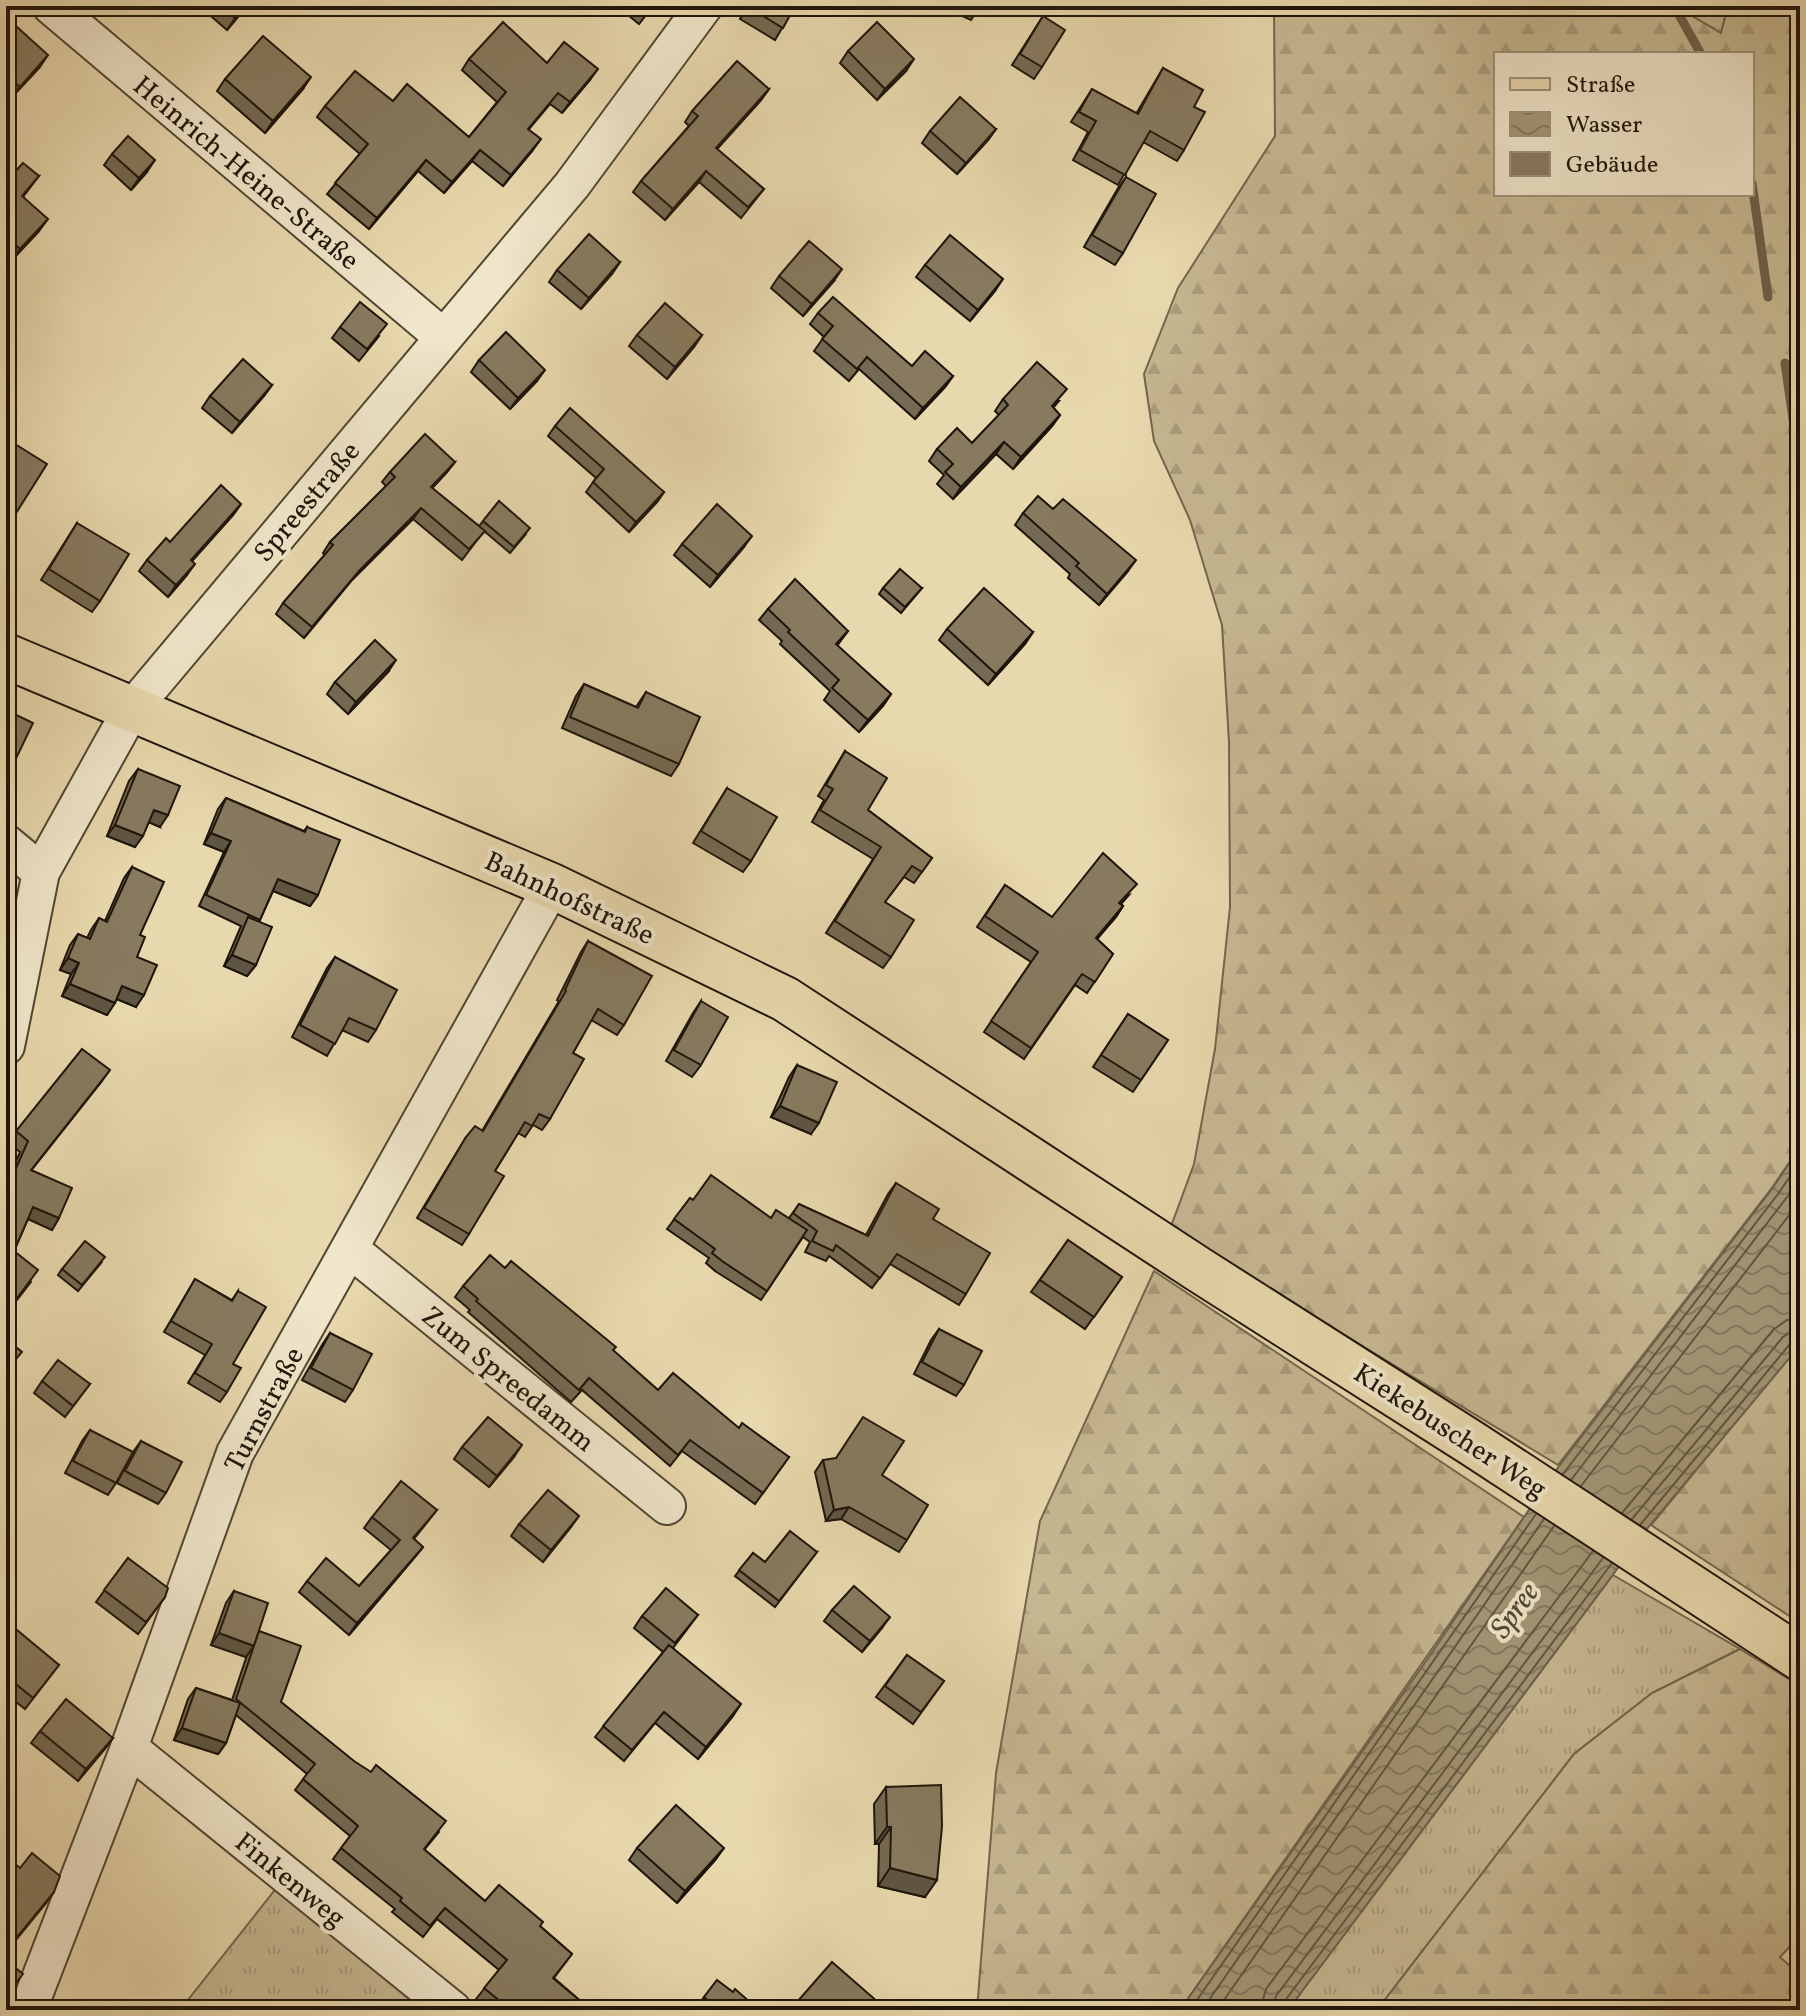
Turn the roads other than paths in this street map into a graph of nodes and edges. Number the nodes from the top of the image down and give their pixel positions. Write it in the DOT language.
graph roads {
  1 [pos="51,6"];
  2 [pos="704,6"];
  3 [pos="443,337"];
  4 [pos="6,656"];
  5 [pos="131,710"];
  6 [pos="6,843"];
  7 [pos="41,872"];
  8 [pos="552,886"];
  9 [pos="6,1046"];
  10 [pos="1100,1204"];
  11 [pos="351,1250"];
  12 [pos="667,1506"];
  13 [pos="1800,1658"];
  14 [pos="129,1748"];
  15 [pos="28,2010"];
  16 [pos="453,2010"];
  1 -- 3 [label="street, Heinrich-Heine-Straße"];
  2 -- 3 [label="street, Spreestraße"];
  3 -- 5 [label="street, Spreestraße"];
  4 -- 5 [label="main road, Bahnhofstraße"];
  5 -- 7 [label="street, Spreestraße"];
  5 -- 8 [label="main road, Bahnhofstraße"];
  6 -- 7 [label="street"];
  7 -- 9 [label="street, Spreestraße"];
  8 -- 10 [label="main road, Bahnhofstraße"];
  8 -- 11 [label="street, Turnstraße"];
  10 -- 13 [label="main road, Kiekebuscher Weg"];
  11 -- 12 [label="street, Zum Spreedamm"];
  11 -- 14 [label="street, Turnstraße"];
  14 -- 15 [label="street, Turnstraße"];
  14 -- 16 [label="street, Finkenweg"];
}
